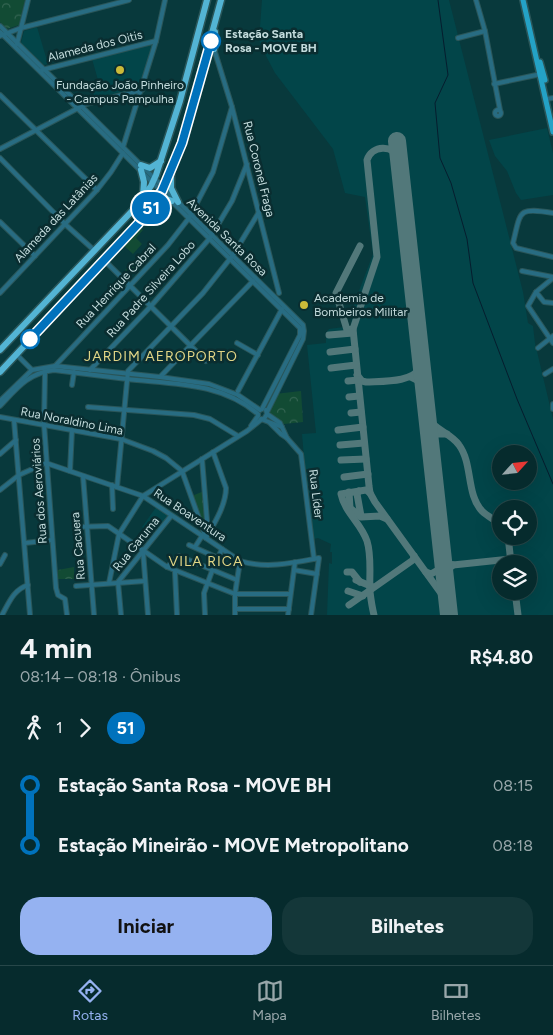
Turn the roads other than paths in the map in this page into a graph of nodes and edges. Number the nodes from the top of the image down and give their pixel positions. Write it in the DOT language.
graph roads {
  1 [pos="28,0"];
  2 [pos="129,0"];
  3 [pos="165,0"];
  4 [pos="207,0"];
  5 [pos="221,0"];
  6 [pos="476,0"];
  7 [pos="524,0"];
  8 [pos="0,26"];
  9 [pos="214,26"];
  10 [pos="21,28"];
  11 [pos="485,32"];
  12 [pos="2,34"];
  13 [pos="458,38"];
  14 [pos="156,41"];
  15 [pos="17,44"];
  16 [pos="212,50"];
  17 [pos="41,70"];
  18 [pos="541,74"];
  19 [pos="494,84"];
  20 [pos="142,90"];
  21 [pos="0,95"];
  22 [pos="549,98"];
  23 [pos="232,106"];
  24 [pos="79,107"];
  25 [pos="500,110"];
  26 [pos="553,118"];
  27 [pos="35,131"];
  28 [pos="553,132"];
  29 [pos="123,147"];
  30 [pos="0,149"];
  31 [pos="123,153"];
  32 [pos="0,158"];
  33 [pos="161,160"];
  34 [pos="247,164"];
  35 [pos="141,168"];
  36 [pos="172,170"];
  37 [pos="154,180"];
  38 [pos="163,189"];
  39 [pos="97,190"];
  40 [pos="142,198"];
  41 [pos="175,202"];
  42 [pos="154,203"];
  43 [pos="259,212"];
  44 [pos="553,213"];
  45 [pos="190,217"];
  46 [pos="0,222"];
  47 [pos="66,224"];
  48 [pos="211,237"];
  49 [pos="95,251"];
  50 [pos="34,256"];
  51 [pos="232,257"];
  52 [pos="553,257"];
  53 [pos="104,260"];
  54 [pos="522,271"];
  55 [pos="553,278"];
  56 [pos="253,281"];
  57 [pos="0,284"];
  58 [pos="130,286"];
  59 [pos="4,288"];
  60 [pos="0,292"];
  61 [pos="536,292"];
  62 [pos="279,293"];
  63 [pos="553,303"];
  64 [pos="151,306"];
  65 [pos="282,308"];
  66 [pos="170,326"];
  67 [pos="551,337"];
  68 [pos="237,343"];
  69 [pos="553,343"];
  70 [pos="2,345"];
  71 [pos="190,345"];
  72 [pos="538,348"];
  73 [pos="16,354"];
  74 [pos="258,355"];
  75 [pos="206,361"];
  76 [pos="55,366"];
  77 [pos="553,369"];
  78 [pos="32,370"];
  79 [pos="90,370"];
  80 [pos="45,371"];
  81 [pos="0,372"];
  82 [pos="74,372"];
  83 [pos="127,374"];
  84 [pos="545,374"];
  85 [pos="160,377"];
  86 [pos="127,379"];
  87 [pos="72,385"];
  88 [pos="238,391"];
  89 [pos="0,401"];
  90 [pos="0,406"];
  91 [pos="88,406"];
  92 [pos="125,408"];
  93 [pos="262,414"];
  94 [pos="0,417"];
  95 [pos="14,420"];
  96 [pos="270,423"];
  97 [pos="44,424"];
  98 [pos="282,427"];
  99 [pos="72,430"];
  100 [pos="238,436"];
  101 [pos="287,438"];
  102 [pos="121,439"];
  103 [pos="16,440"];
  104 [pos="213,452"];
  105 [pos="0,454"];
  106 [pos="202,459"];
  107 [pos="46,463"];
  108 [pos="70,471"];
  109 [pos="182,471"];
  110 [pos="19,475"];
  111 [pos="83,476"];
  112 [pos="114,486"];
  113 [pos="0,490"];
  114 [pos="143,496"];
  115 [pos="113,509"];
  116 [pos="171,516"];
  117 [pos="87,526"];
  118 [pos="75,527"];
  119 [pos="118,534"];
  120 [pos="206,537"];
  121 [pos="52,540"];
  122 [pos="25,543"];
  123 [pos="189,545"];
  124 [pos="195,546"];
  125 [pos="222,549"];
  126 [pos="143,551"];
  127 [pos="5,555"];
  128 [pos="218,558"];
  129 [pos="317,558"];
  130 [pos="240,561"];
  131 [pos="295,562"];
  132 [pos="0,564"];
  133 [pos="167,567"];
  134 [pos="294,570"];
  135 [pos="212,571"];
  136 [pos="175,572"];
  137 [pos="317,574"];
  138 [pos="237,580"];
  139 [pos="145,581"];
  140 [pos="118,582"];
  141 [pos="109,583"];
  142 [pos="92,584"];
  143 [pos="207,584"];
  144 [pos="28,585"];
  145 [pos="76,586"];
  146 [pos="235,594"];
  147 [pos="290,594"];
  148 [pos="235,609"];
  149 [pos="258,609"];
  150 [pos="288,609"];
  151 [pos="2,615"];
  152 [pos="30,615"];
  153 [pos="67,615"];
  154 [pos="94,615"];
  155 [pos="121,615"];
  156 [pos="148,615"];
  157 [pos="177,615"];
  158 [pos="205,615"];
  159 [pos="235,615"];
  160 [pos="257,615"];
  161 [pos="288,615"];
  162 [pos="310,615"];
  1 -- 10 [label="street"];
  2 -- 10 [label="street"];
  3 -- 14 [label="street"];
  4 -- 33 [label="highway"];
  5 -- 9 [label="highway"];
  6 -- 11 [label="street"];
  7 -- 18 [label="main road"];
  8 -- 12 [label="street, Avenida Santa Rosa"];
  9 -- 16 [label="highway"];
  9 -- 16 [label="highway"];
  10 -- 12 [label="street"];
  10 -- 15 [label="street"];
  11 -- 13 [label="street"];
  11 -- 19 [label="street"];
  12 -- 15 [label="street, Avenida Santa Rosa"];
  12 -- 17 [label="street, Avenida Santa Rosa"];
  14 -- 17 [label="street, Alameda dos Oitis"];
  14 -- 20 [label="street"];
  15 -- 17 [label="street, Avenida Santa Rosa"];
  16 -- 23 [label="street, Rua Coronel Fraga"];
  16 -- 36 [label="highway"];
  17 -- 24 [label="street, Avenida Santa Rosa"];
  18 -- 19 [label="street"];
  18 -- 22 [label="main road"];
  19 -- 25 [label="street"];
  20 -- 24 [label="street"];
  20 -- 29 [label="street"];
  21 -- 27 [label="street"];
  22 -- 26 [label="main road"];
  22 -- 28 [label="main road"];
  23 -- 34 [label="street, Rua Coronel Fraga"];
  23 -- 45 [label="street, Rua Henrique Cabral"];
  24 -- 27 [label="street"];
  24 -- 29 [label="street, Avenida Santa Rosa"];
  24 -- 31 [label="street, Avenida Santa Rosa"];
  27 -- 30 [label="street"];
  27 -- 39 [label="street"];
  29 -- 35 [label="street, Avenida Santa Rosa"];
  31 -- 35 [label="street, Avenida Santa Rosa"];
  31 -- 39 [label="street, Alameda das Latânias"];
  32 -- 47 [label="street"];
  33 -- 35 [label="highway"];
  33 -- 37 [label="highway"];
  34 -- 43 [label="street, Rua Coronel Fraga"];
  34 -- 48 [label="street, Rua Padre Silveira Lobo"];
  35 -- 37 [label="street, Avenida Santa Rosa"];
  35 -- 40 [label="highway"];
  36 -- 38 [label="highway"];
  36 -- 41 [label="highway"];
  37 -- 38 [label="street, Avenida Santa Rosa"];
  37 -- 40 [label="highway"];
  38 -- 41 [label="street, Avenida Santa Rosa"];
  38 -- 42 [label="highway"];
  39 -- 47 [label="street, Alameda das Latânias"];
  40 -- 49 [label="highway"];
  41 -- 42 [label="highway"];
  41 -- 45 [label="street, Avenida Santa Rosa"];
  42 -- 53 [label="highway"];
  43 -- 51 [label="street"];
  43 -- 62 [label="street, Rua Coronel Fraga"];
  44 -- 52 [label="street"];
  45 -- 48 [label="street, Avenida Santa Rosa"];
  45 -- 58 [label="street, Rua Henrique Cabral"];
  46 -- 50 [label="street"];
  47 -- 49 [label="street"];
  47 -- 50 [label="street, Alameda das Latânias"];
  48 -- 51 [label="street, Avenida Santa Rosa"];
  48 -- 64 [label="street, Rua Padre Silveira Lobo"];
  49 -- 70 [label="highway"];
  50 -- 59 [label="street, Alameda das Latânias"];
  51 -- 56 [label="street, Avenida Santa Rosa"];
  51 -- 65 [label="street, Avenida Santa Rosa"];
  51 -- 66 [label="street"];
  53 -- 58 [label="street"];
  53 -- 73 [label="highway"];
  54 -- 55 [label="street"];
  55 -- 61 [label="street"];
  56 -- 65 [label="street, Avenida Santa Rosa"];
  56 -- 71 [label="street"];
  57 -- 59 [label="street"];
  58 -- 64 [label="street"];
  58 -- 76 [label="street, Rua Henrique Cabral"];
  59 -- 60 [label="street, Alameda das Latânias"];
  61 -- 63 [label="street"];
  61 -- 67 [label="street"];
  64 -- 66 [label="street"];
  64 -- 79 [label="street, Rua Padre Silveira Lobo"];
  65 -- 74 [label="street"];
  65 -- 93 [label="street, Avenida Santa Rosa"];
  66 -- 71 [label="street"];
  66 -- 83 [label="street"];
  67 -- 69 [label="street"];
  67 -- 72 [label="street"];
  68 -- 74 [label="street"];
  71 -- 75 [label="street"];
  71 -- 85 [label="street"];
  73 -- 78 [label="street"];
  73 -- 81 [label="highway"];
  74 -- 88 [label="street"];
  76 -- 78 [label="street"];
  76 -- 79 [label="street"];
  77 -- 84 [label="street"];
  78 -- 89 [label="street"];
  79 -- 83 [label="street"];
  80 -- 82 [label="street"];
  80 -- 90 [label="street"];
  80 -- 97 [label="street, Rua dos Aeroviários"];
  82 -- 86 [label="street"];
  82 -- 87 [label="street"];
  83 -- 85 [label="street"];
  83 -- 86 [label="street"];
  85 -- 93 [label="street"];
  86 -- 92 [label="street"];
  86 -- 93 [label="street"];
  91 -- 92 [label="street"];
  92 -- 100 [label="street"];
  92 -- 102 [label="street"];
  93 -- 96 [label="street, Rua Líder"];
  93 -- 98 [label="street, Rua Líder"];
  93 -- 100 [label="street"];
  94 -- 95 [label="street, Rua Noraldino Lima"];
  95 -- 97 [label="street, Rua Noraldino Lima"];
  95 -- 103 [label="street"];
  96 -- 98 [label="street, Rua Líder"];
  96 -- 101 [label="street, Rua Líder"];
  97 -- 99 [label="street, Rua Noraldino Lima"];
  97 -- 107 [label="street, Rua dos Aeroviários"];
  98 -- 101 [label="street, Rua Líder"];
  99 -- 102 [label="street, Rua Noraldino Lima"];
  99 -- 108 [label="street"];
  100 -- 104 [label="street"];
  101 -- 129 [label="street, Rua Líder"];
  102 -- 109 [label="street, Rua Noraldino Lima"];
  102 -- 112 [label="street"];
  103 -- 105 [label="street"];
  103 -- 110 [label="street"];
  104 -- 106 [label="street"];
  104 -- 120 [label="street"];
  106 -- 109 [label="street"];
  106 -- 120 [label="street"];
  107 -- 108 [label="street, Rua Boaventura"];
  107 -- 110 [label="street"];
  107 -- 121 [label="street, Rua dos Aeroviários"];
  108 -- 111 [label="street, Rua Boaventura"];
  109 -- 114 [label="street"];
  109 -- 120 [label="street"];
  110 -- 113 [label="street"];
  110 -- 122 [label="street"];
  111 -- 112 [label="street, Rua Boaventura"];
  111 -- 117 [label="street, Rua Cacuera"];
  112 -- 114 [label="street, Rua Boaventura"];
  112 -- 115 [label="street"];
  114 -- 116 [label="street, Rua Boaventura"];
  114 -- 119 [label="street"];
  116 -- 120 [label="street, Rua Boaventura"];
  116 -- 126 [label="street, Rua Garuma"];
  117 -- 118 [label="street"];
  117 -- 119 [label="street"];
  117 -- 142 [label="street, Rua Cacuera"];
  119 -- 126 [label="street"];
  119 -- 141 [label="street"];
  120 -- 124 [label="street"];
  120 -- 125 [label="street, Rua Boaventura"];
  121 -- 122 [label="street"];
  121 -- 153 [label="street, Rua dos Aeroviários"];
  122 -- 144 [label="street"];
  123 -- 124 [label="street"];
  124 -- 128 [label="street"];
  125 -- 128 [label="street"];
  125 -- 130 [label="street, Rua Boaventura"];
  126 -- 133 [label="street"];
  126 -- 139 [label="street"];
  126 -- 140 [label="street, Rua Garuma"];
  127 -- 132 [label="street"];
  128 -- 135 [label="street"];
  129 -- 131 [label="street, Rua Boaventura"];
  129 -- 137 [label="street, Rua Líder"];
  130 -- 131 [label="street, Rua Boaventura"];
  130 -- 138 [label="street"];
  131 -- 134 [label="street"];
  133 -- 135 [label="street"];
  133 -- 136 [label="street"];
  134 -- 137 [label="street"];
  134 -- 147 [label="street"];
  135 -- 138 [label="street"];
  135 -- 143 [label="street"];
  136 -- 143 [label="street"];
  136 -- 157 [label="street"];
  137 -- 162 [label="street, Rua Líder"];
  138 -- 146 [label="street"];
  139 -- 140 [label="street"];
  139 -- 156 [label="street"];
  140 -- 141 [label="street"];
  140 -- 155 [label="street, Rua Garuma"];
  141 -- 142 [label="street"];
  142 -- 145 [label="street"];
  142 -- 154 [label="street, Rua Cacuera"];
  143 -- 146 [label="street"];
  143 -- 158 [label="street"];
  144 -- 151 [label="street"];
  144 -- 152 [label="street"];
  146 -- 147 [label="street"];
  146 -- 148 [label="street"];
  147 -- 150 [label="street"];
  148 -- 149 [label="street"];
  148 -- 159 [label="street"];
  149 -- 150 [label="street"];
  149 -- 160 [label="street"];
  150 -- 161 [label="street"];
}
